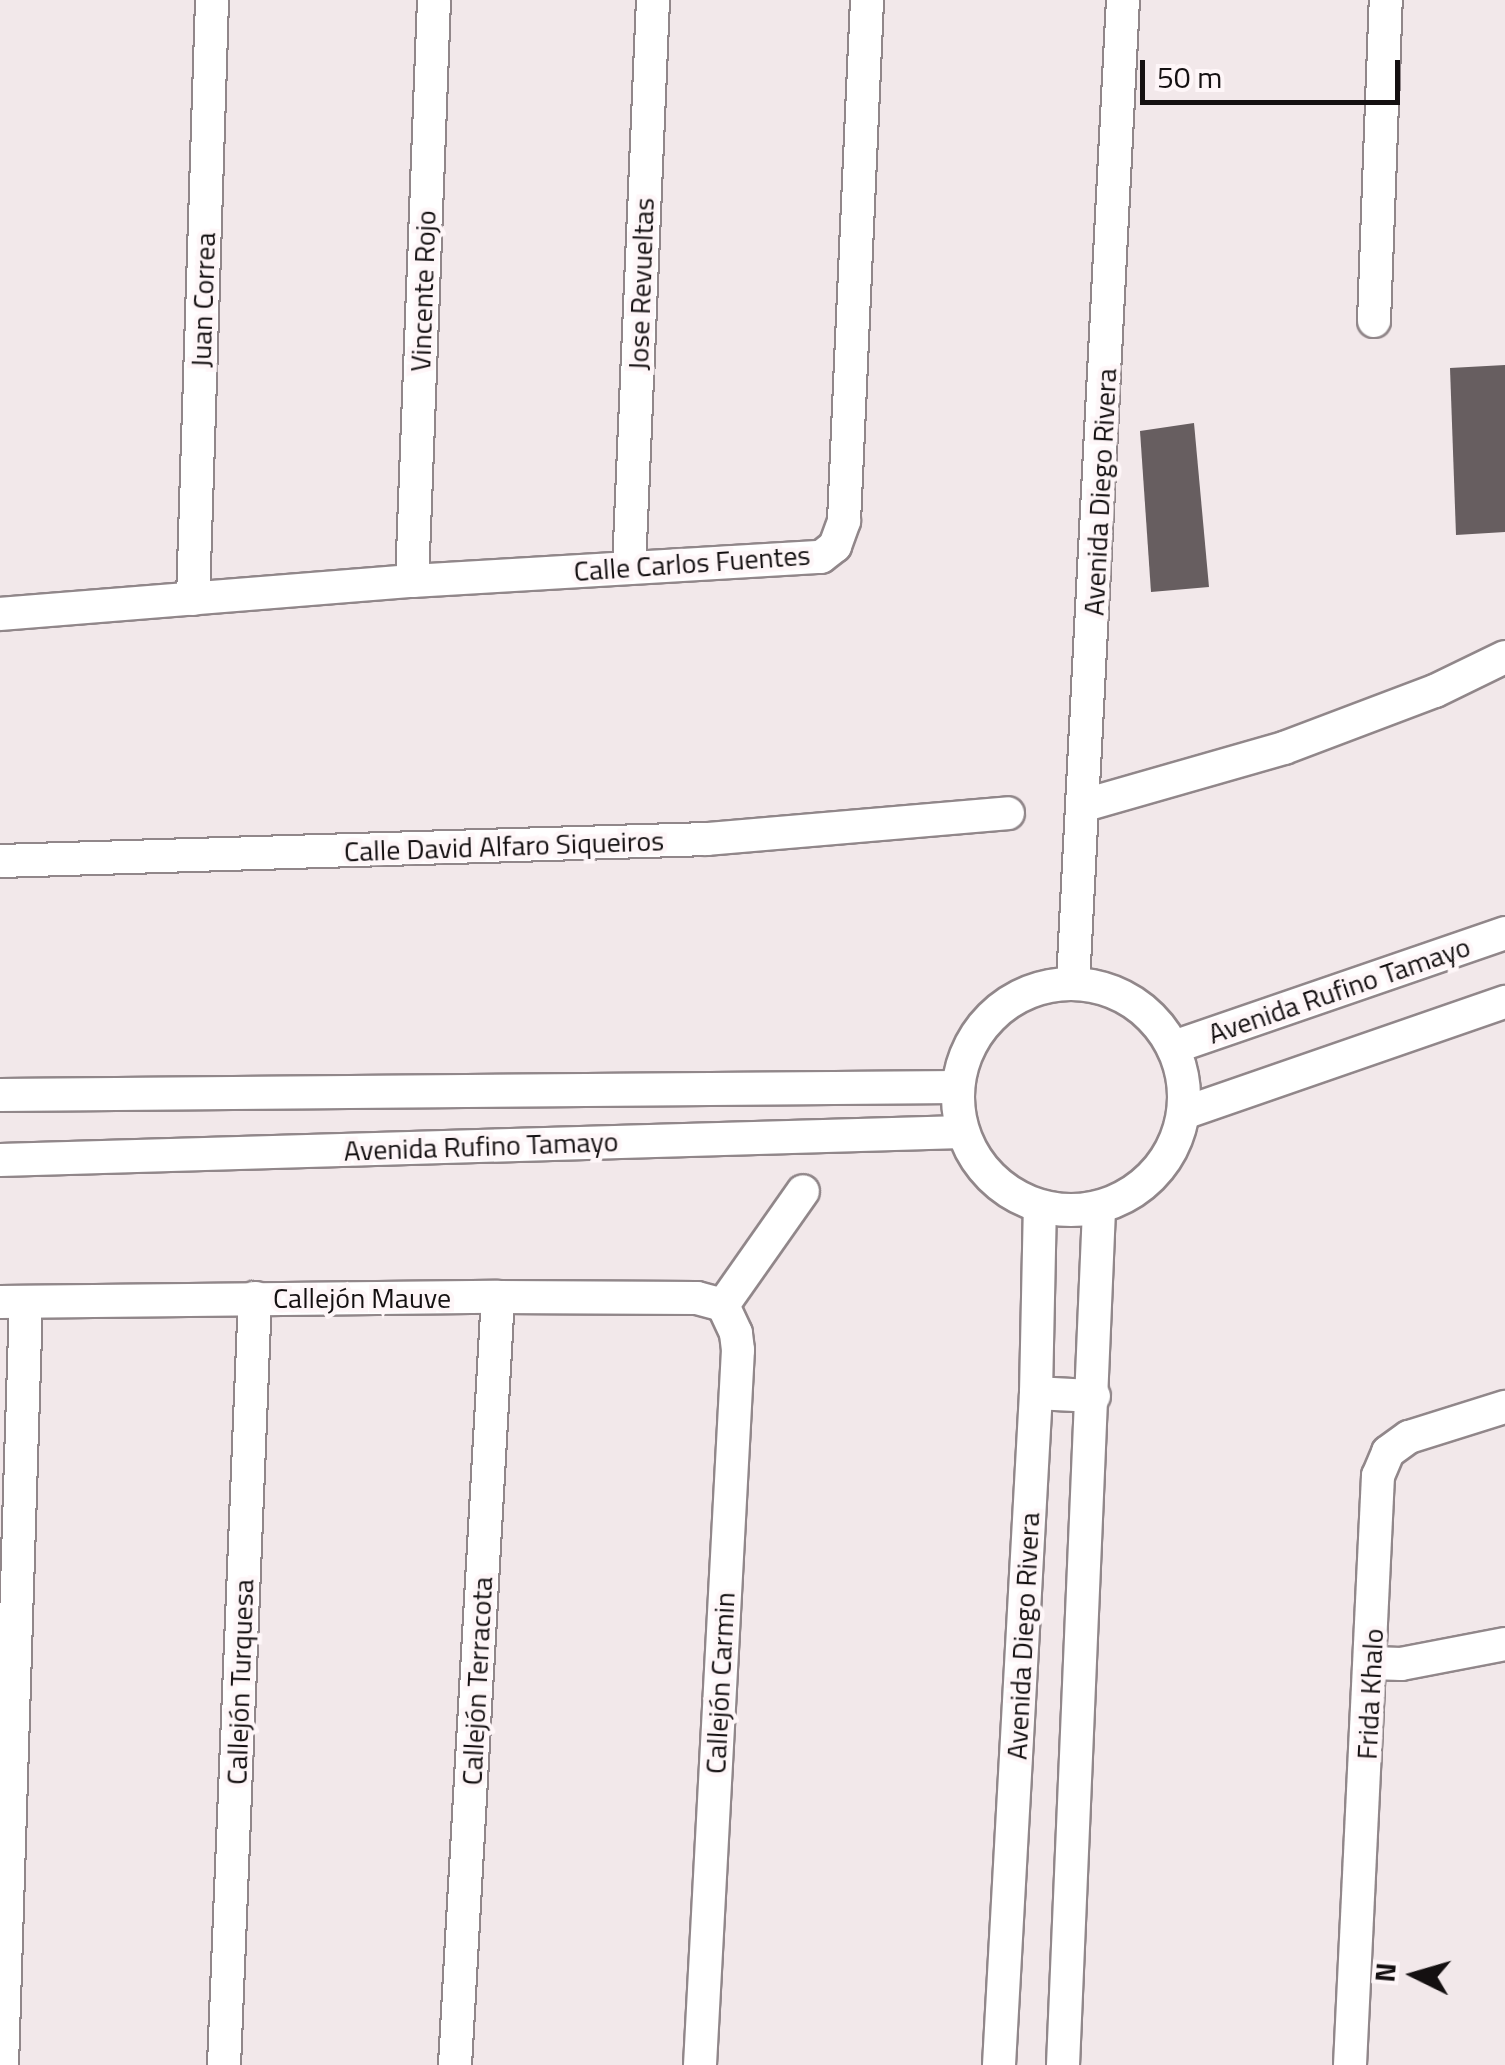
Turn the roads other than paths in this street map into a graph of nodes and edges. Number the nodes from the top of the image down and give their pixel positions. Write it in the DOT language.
graph roads {
  1 [pos="212,0"];
  2 [pos="434,0"];
  3 [pos="653,0"];
  4 [pos="867,0"];
  5 [pos="1122,0"];
  6 [pos="1386,0"];
  7 [pos="1374,321"];
  8 [pos="629,568"];
  9 [pos="412,581"];
  10 [pos="194,599"];
  11 [pos="0,614"];
  12 [pos="1505,658"];
  13 [pos="1085,805"];
  14 [pos="1008,813"];
  15 [pos="0,862"];
  16 [pos="1505,933"];
  17 [pos="1073,983"];
  18 [pos="1505,1002"];
  19 [pos="1174,1047"];
  20 [pos="958,1087"];
  21 [pos="0,1095"];
  22 [pos="1184,1113"];
  23 [pos="963,1132"];
  24 [pos="0,1160"];
  25 [pos="804,1191"];
  26 [pos="1040,1207"];
  27 [pos="1100,1208"];
  28 [pos="498,1297"];
  29 [pos="255,1298"];
  30 [pos="13,1302"];
  31 [pos="723,1305"];
  32 [pos="1036,1393"];
  33 [pos="1094,1396"];
  34 [pos="1505,1408"];
  35 [pos="1503,1652"];
  36 [pos="1372,1663"];
  37 [pos="2,2065"];
  38 [pos="224,2065"];
  39 [pos="455,2065"];
  40 [pos="700,2065"];
  41 [pos="998,2065"];
  42 [pos="1063,2065"];
  43 [pos="1350,2065"];
  1 -- 10 [label="street, Juan Correa"];
  2 -- 9 [label="street, Vincente Rojo"];
  3 -- 8 [label="street, Jose Revueltas"];
  4 -- 8 [label="street, Calle Carlos Fuentes"];
  5 -- 13 [label="street, Avenida Diego Rivera"];
  6 -- 7 [label="street"];
  8 -- 9 [label="street, Calle Carlos Fuentes"];
  9 -- 10 [label="street, Calle Carlos Fuentes"];
  10 -- 11 [label="street, Calle Carlos Fuentes"];
  12 -- 13 [label="street"];
  13 -- 17 [label="street, Avenida Diego Rivera"];
  14 -- 15 [label="street, Calle David Alfaro Siqueiros"];
  16 -- 19 [label="street, Avenida Rufino Tamayo"];
  17 -- 19 [label="street"];
  17 -- 20 [label="street"];
  18 -- 22 [label="street"];
  19 -- 22 [label="street"];
  20 -- 21 [label="street, Avenida Rufino Tamayo"];
  20 -- 23 [label="street"];
  22 -- 27 [label="street"];
  23 -- 24 [label="street, Avenida Rufino Tamayo"];
  23 -- 26 [label="street"];
  25 -- 31 [label="street"];
  26 -- 27 [label="street"];
  26 -- 32 [label="street, Avenida Diego Rivera"];
  27 -- 33 [label="street"];
  28 -- 29 [label="street, Callejón Mauve"];
  28 -- 31 [label="street, Callejón Mauve"];
  28 -- 39 [label="street, Callejón Terracota"];
  29 -- 30 [label="street, Callejón Mauve"];
  29 -- 38 [label="street, Callejón Turquesa"];
  30 -- 37 [label="street"];
  31 -- 40 [label="street, Callejón Carmin"];
  32 -- 33 [label="street"];
  32 -- 41 [label="street, Avenida Diego Rivera"];
  33 -- 42 [label="street"];
  34 -- 36 [label="street, Frida Khalo"];
  35 -- 36 [label="street"];
  36 -- 43 [label="street, Frida Khalo"];
}
